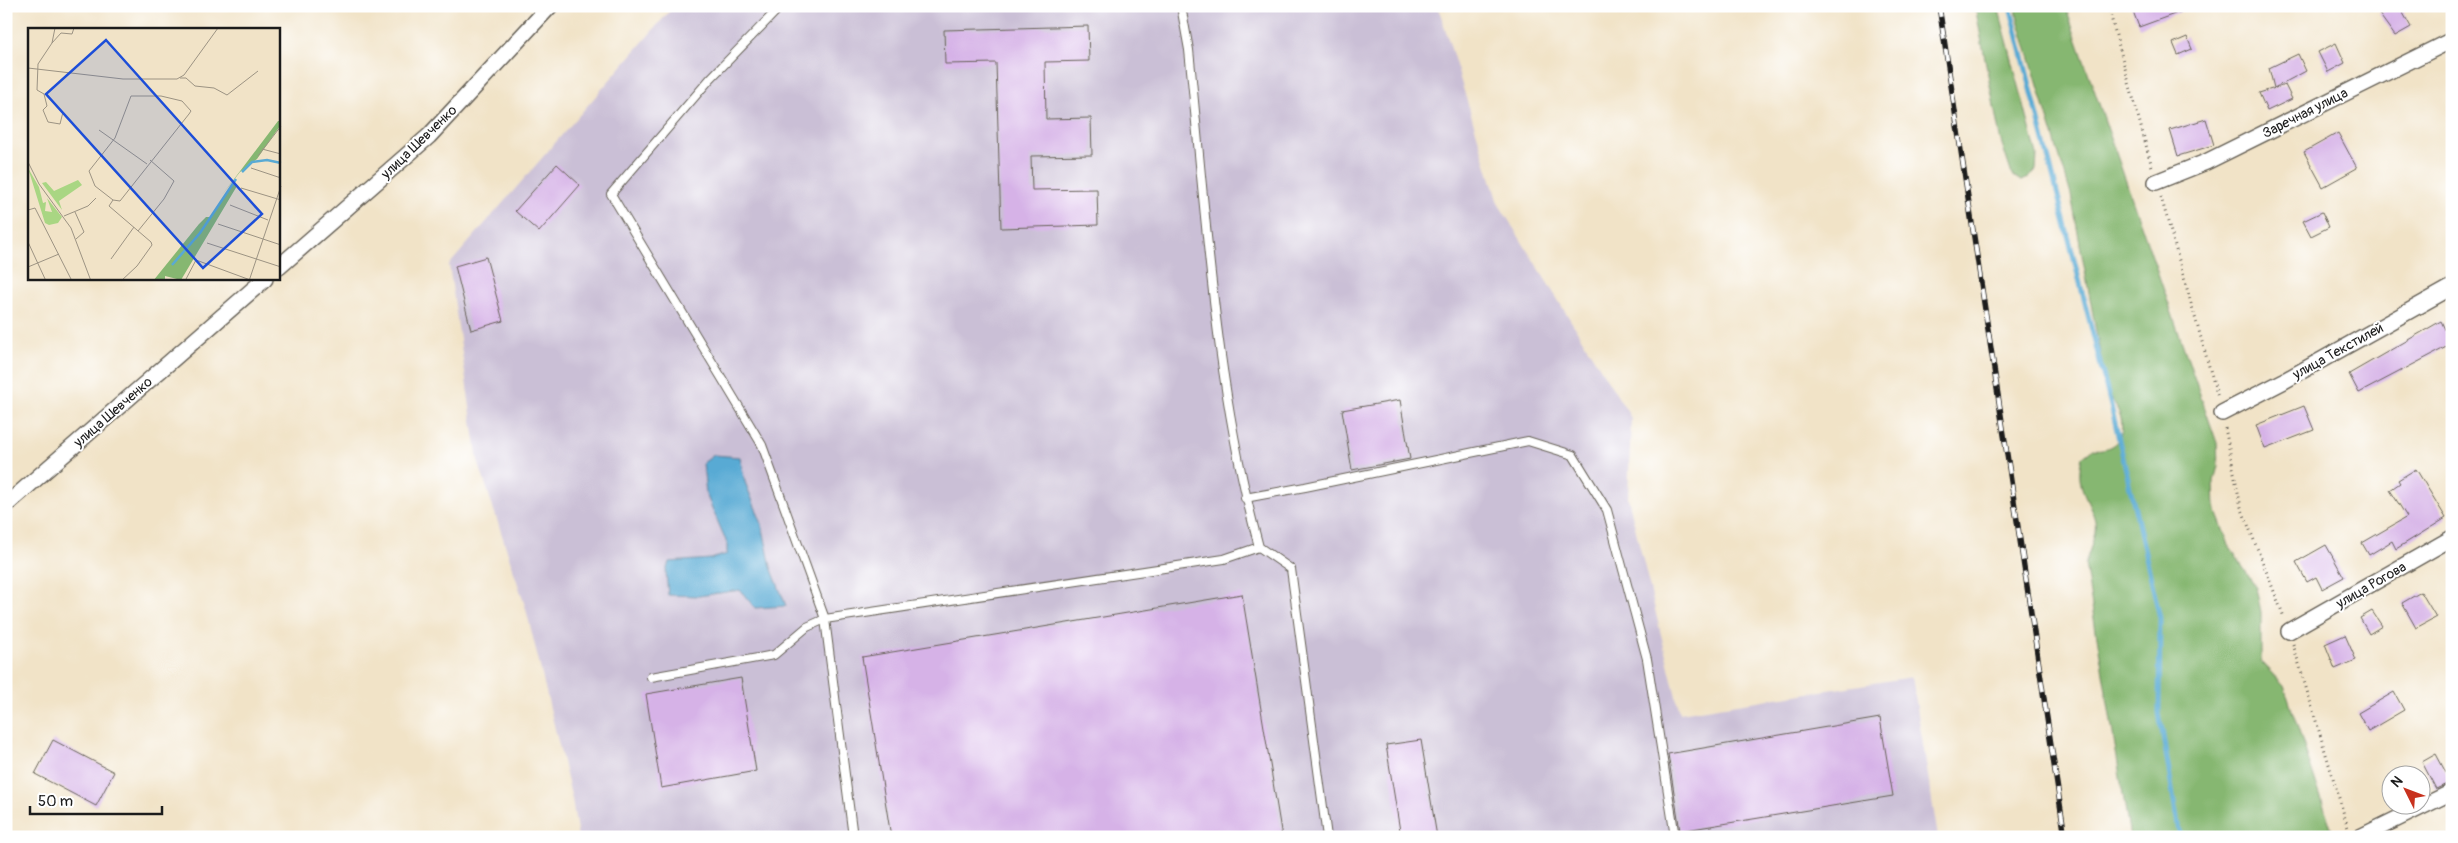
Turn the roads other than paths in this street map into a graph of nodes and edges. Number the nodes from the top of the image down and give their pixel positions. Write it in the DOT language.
graph roads {
  1 [pos="550,6"];
  2 [pos="781,6"];
  3 [pos="1181,6"];
  4 [pos="2452,40"];
  5 [pos="2156,182"];
  6 [pos="280,266"];
  7 [pos="265,280"];
  8 [pos="2452,287"];
  9 [pos="2222,413"];
  10 [pos="1245,498"];
  11 [pos="6,505"];
  12 [pos="2452,538"];
  13 [pos="1259,548"];
  14 [pos="824,619"];
  15 [pos="2289,631"];
  16 [pos="652,676"];
  17 [pos="2452,792"];
  18 [pos="854,837"];
  19 [pos="1327,837"];
  20 [pos="1675,837"];
  21 [pos="2360,837"];
  1 -- 6 [label="street, улица Шевченко"];
  2 -- 14 [label="lane"];
  3 -- 10 [label="lane"];
  4 -- 5 [label="street, Заречная улица"];
  7 -- 11 [label="street, улица Шевченко"];
  8 -- 9 [label="street, улица Текстилей"];
  10 -- 13 [label="lane"];
  10 -- 20 [label="lane"];
  12 -- 15 [label="street, улица Рогова"];
  13 -- 14 [label="lane"];
  13 -- 19 [label="lane"];
  14 -- 16 [label="lane"];
  14 -- 18 [label="lane"];
  17 -- 21 [label="street"];
}
